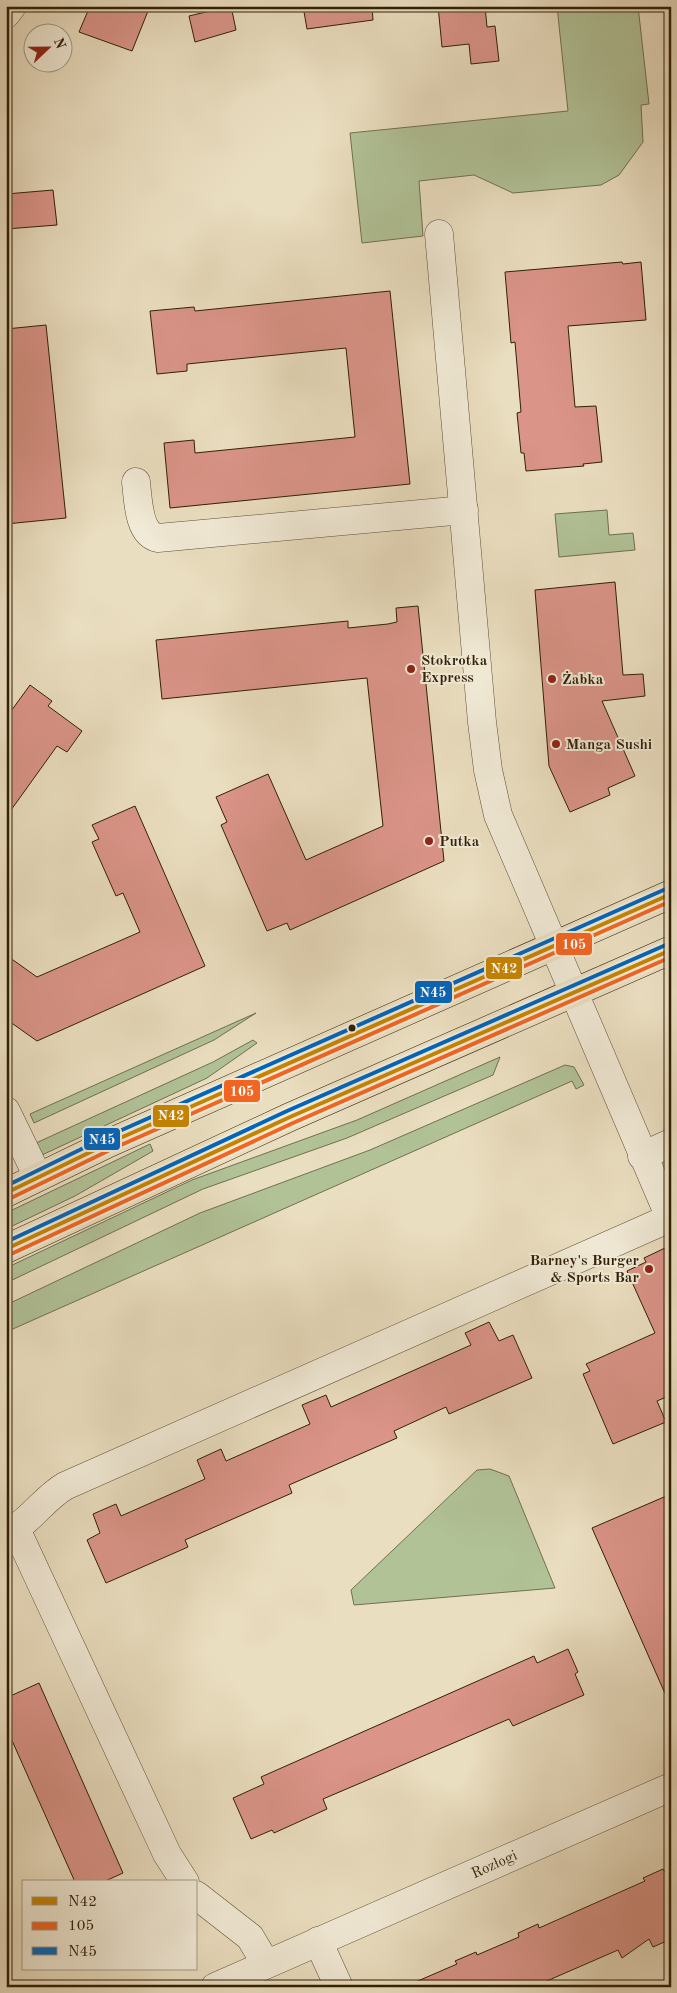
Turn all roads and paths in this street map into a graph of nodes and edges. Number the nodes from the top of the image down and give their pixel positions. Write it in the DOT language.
graph roads {
  1 [pos="12,6"];
  2 [pos="6,14"];
  3 [pos="439,234"];
  4 [pos="136,482"];
  5 [pos="464,510"];
  6 [pos="671,894"];
  7 [pos="552,946"];
  8 [pos="671,950"];
  9 [pos="572,993"];
  10 [pos="6,1111"];
  11 [pos="671,1143"];
  12 [pos="642,1156"];
  13 [pos="38,1177"];
  14 [pos="6,1193"];
  15 [pos="670,1219"];
  16 [pos="6,1249"];
  17 [pos="11,1532"];
  18 [pos="671,1787"];
  19 [pos="184,1880"];
  20 [pos="198,1896"];
  21 [pos="318,1941"];
  22 [pos="266,1964"];
  23 [pos="215,1987"];
  24 [pos="339,1987"];
  1 -- 2 [label="street"];
  3 -- 5 [label="street"];
  4 -- 5 [label="street"];
  5 -- 7 [label="street"];
  6 -- 7 [label="main road"];
  7 -- 9 [label="street"];
  7 -- 13 [label="main road"];
  8 -- 9 [label="main road"];
  9 -- 12 [label="street"];
  9 -- 16 [label="main road"];
  10 -- 13 [label="street"];
  11 -- 12 [label="street"];
  12 -- 15 [label="street"];
  13 -- 14 [label="main road"];
  15 -- 17 [label="street"];
  17 -- 19 [label="street"];
  18 -- 21 [label="street, Rozłogi"];
  20 -- 22 [label="street"];
  21 -- 22 [label="street, Rozłogi"];
  21 -- 24 [label="street"];
  22 -- 23 [label="street, Rozłogi"];
}
